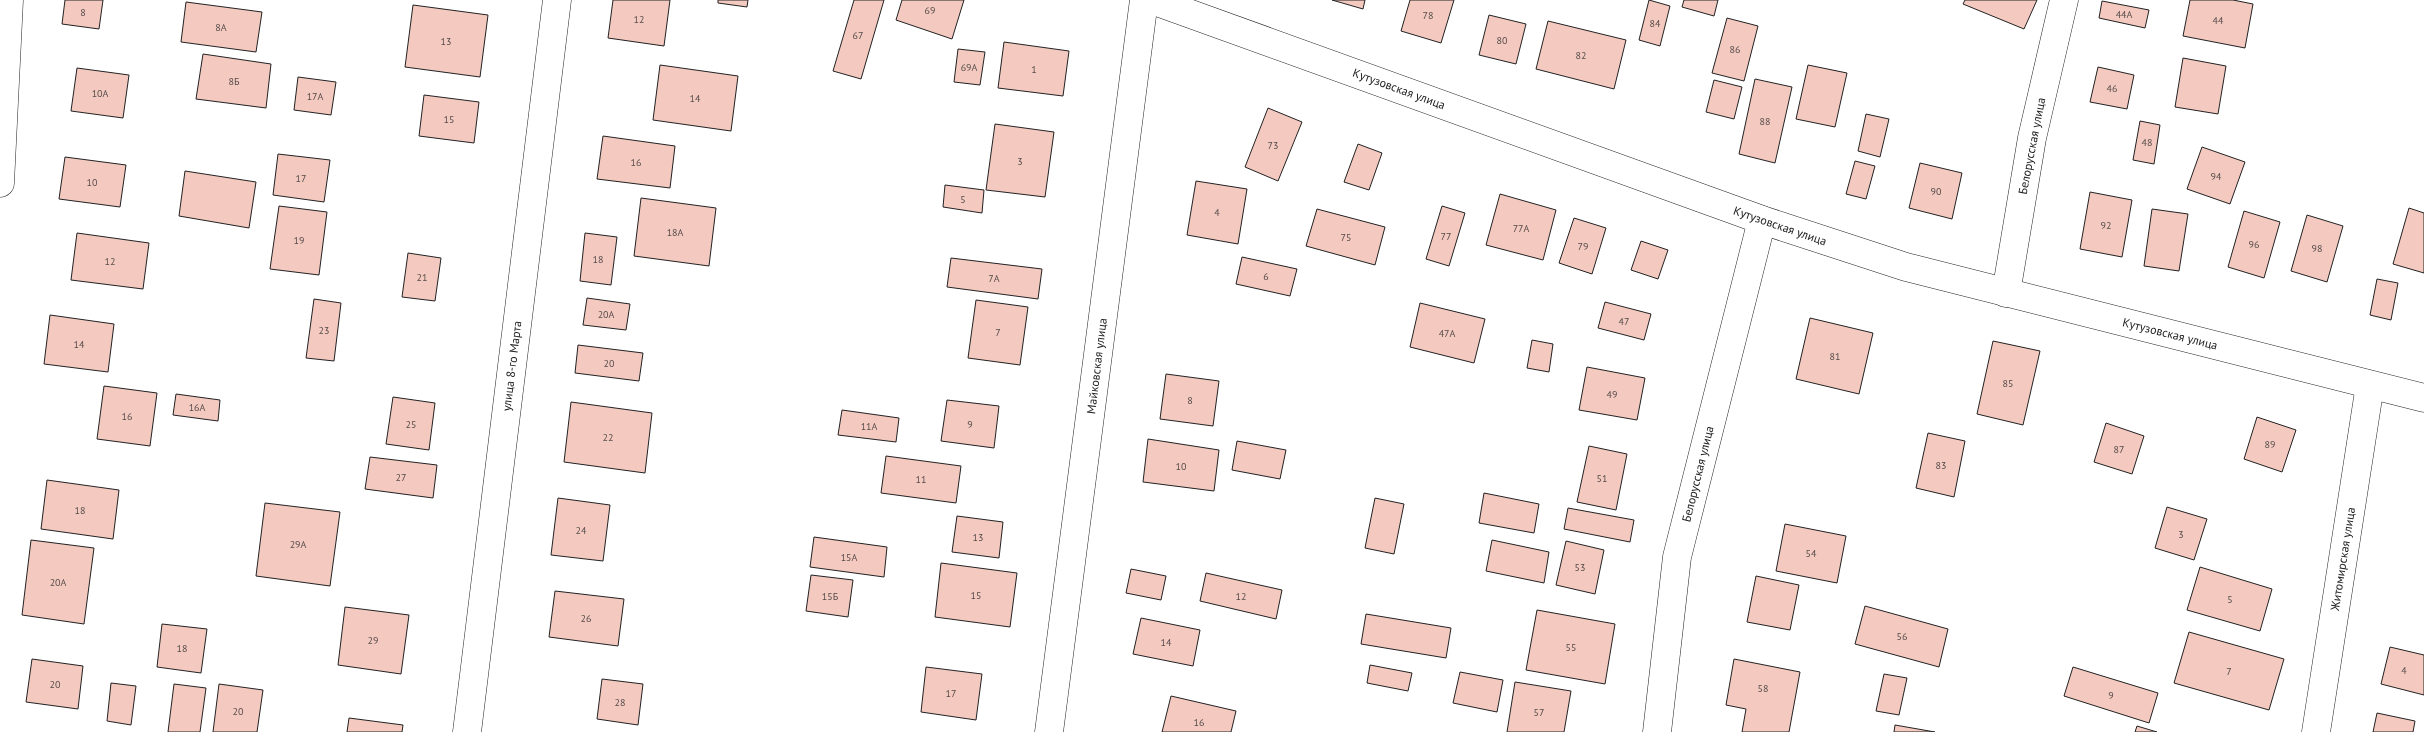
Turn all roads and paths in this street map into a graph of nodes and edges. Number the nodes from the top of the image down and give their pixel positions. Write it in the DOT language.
graph roads {
  1 [pos="9,0"];
  2 [pos="557,0"];
  3 [pos="1144,0"];
  4 [pos="1152,0"];
  5 [pos="2064,0"];
  6 [pos="0,183"];
  7 [pos="1762,220"];
  8 [pos="2006,293"];
  9 [pos="2370,385"];
  10 [pos="2424,398"];
  11 [pos="467,732"];
  12 [pos="1049,732"];
  13 [pos="1657,732"];
  14 [pos="2316,732"];
  1 -- 6 [label="street"];
  2 -- 11 [label="street, улица 8-го Марта"];
  3 -- 12 [label="street, Майковская улица"];
  4 -- 7 [label="street, Кутузовская улица"];
  5 -- 8 [label="street, Белорусская улица"];
  7 -- 8 [label="street, Кутузовская улица"];
  7 -- 13 [label="street, Белорусская улица"];
  8 -- 9 [label="street, Кутузовская улица"];
  9 -- 10 [label="street, Кутузовская улица"];
  9 -- 14 [label="street, Житомирская улица"];
}
